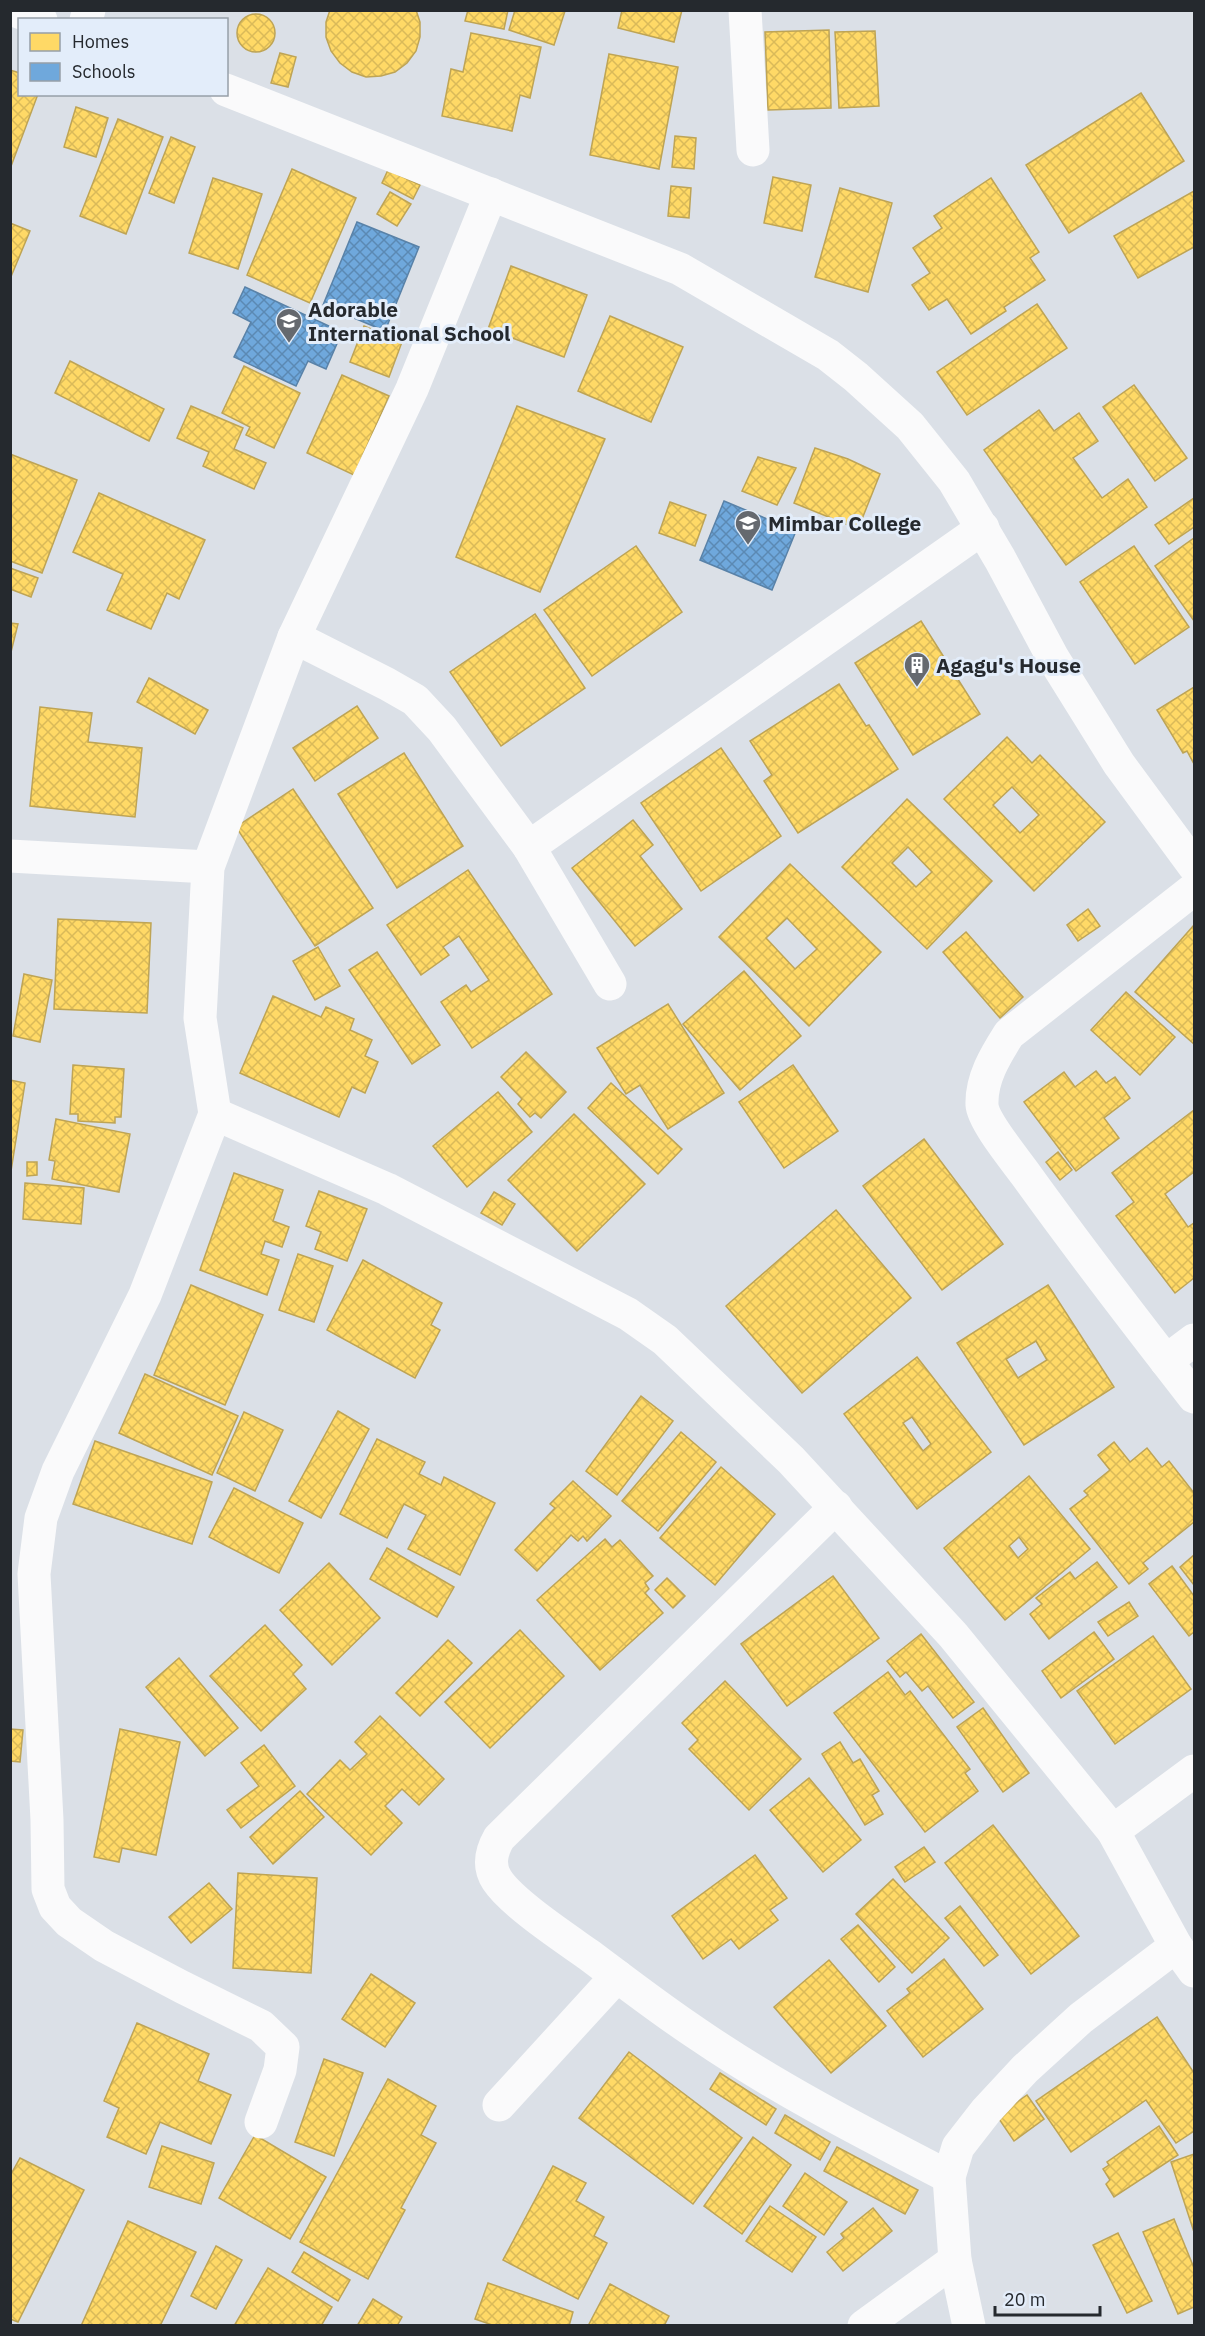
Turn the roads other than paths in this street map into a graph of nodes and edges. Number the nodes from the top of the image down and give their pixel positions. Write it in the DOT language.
graph roads {
  1 [pos="13,10"];
  2 [pos="746,10"];
  3 [pos="35,18"];
  4 [pos="228,91"];
  5 [pos="753,150"];
  6 [pos="491,194"];
  7 [pos="982,528"];
  8 [pos="294,637"];
  9 [pos="529,847"];
  10 [pos="10,856"];
  11 [pos="1194,866"];
  12 [pos="208,867"];
  13 [pos="1194,889"];
  14 [pos="610,984"];
  15 [pos="215,1114"];
  16 [pos="1194,1340"];
  17 [pos="1166,1361"];
  18 [pos="1194,1397"];
  19 [pos="836,1507"];
  20 [pos="22,1572"];
  21 [pos="1194,1771"];
  22 [pos="1113,1831"];
  23 [pos="1185,1959"];
  24 [pos="617,1976"];
  25 [pos="499,2104"];
  26 [pos="261,2122"];
  27 [pos="949,2177"];
  28 [pos="955,2260"];
  29 [pos="864,2325"];
  30 [pos="969,2325"];
  1 -- 3 [label="street"];
  2 -- 5 [label="street"];
  4 -- 6 [label="street"];
  6 -- 7 [label="street"];
  6 -- 8 [label="street"];
  7 -- 9 [label="street"];
  7 -- 11 [label="street"];
  8 -- 9 [label="street"];
  8 -- 12 [label="street"];
  9 -- 14 [label="street"];
  10 -- 12 [label="street"];
  12 -- 15 [label="street"];
  13 -- 17 [label="street"];
  15 -- 19 [label="street"];
  15 -- 20 [label="street"];
  16 -- 17 [label="street"];
  17 -- 18 [label="street"];
  19 -- 22 [label="street"];
  19 -- 24 [label="street"];
  20 -- 26 [label="street"];
  21 -- 22 [label="street"];
  22 -- 23 [label="street"];
  23 -- 27 [label="street"];
  24 -- 25 [label="street"];
  24 -- 27 [label="street"];
  27 -- 28 [label="street"];
  28 -- 29 [label="street"];
  28 -- 30 [label="street"];
}
